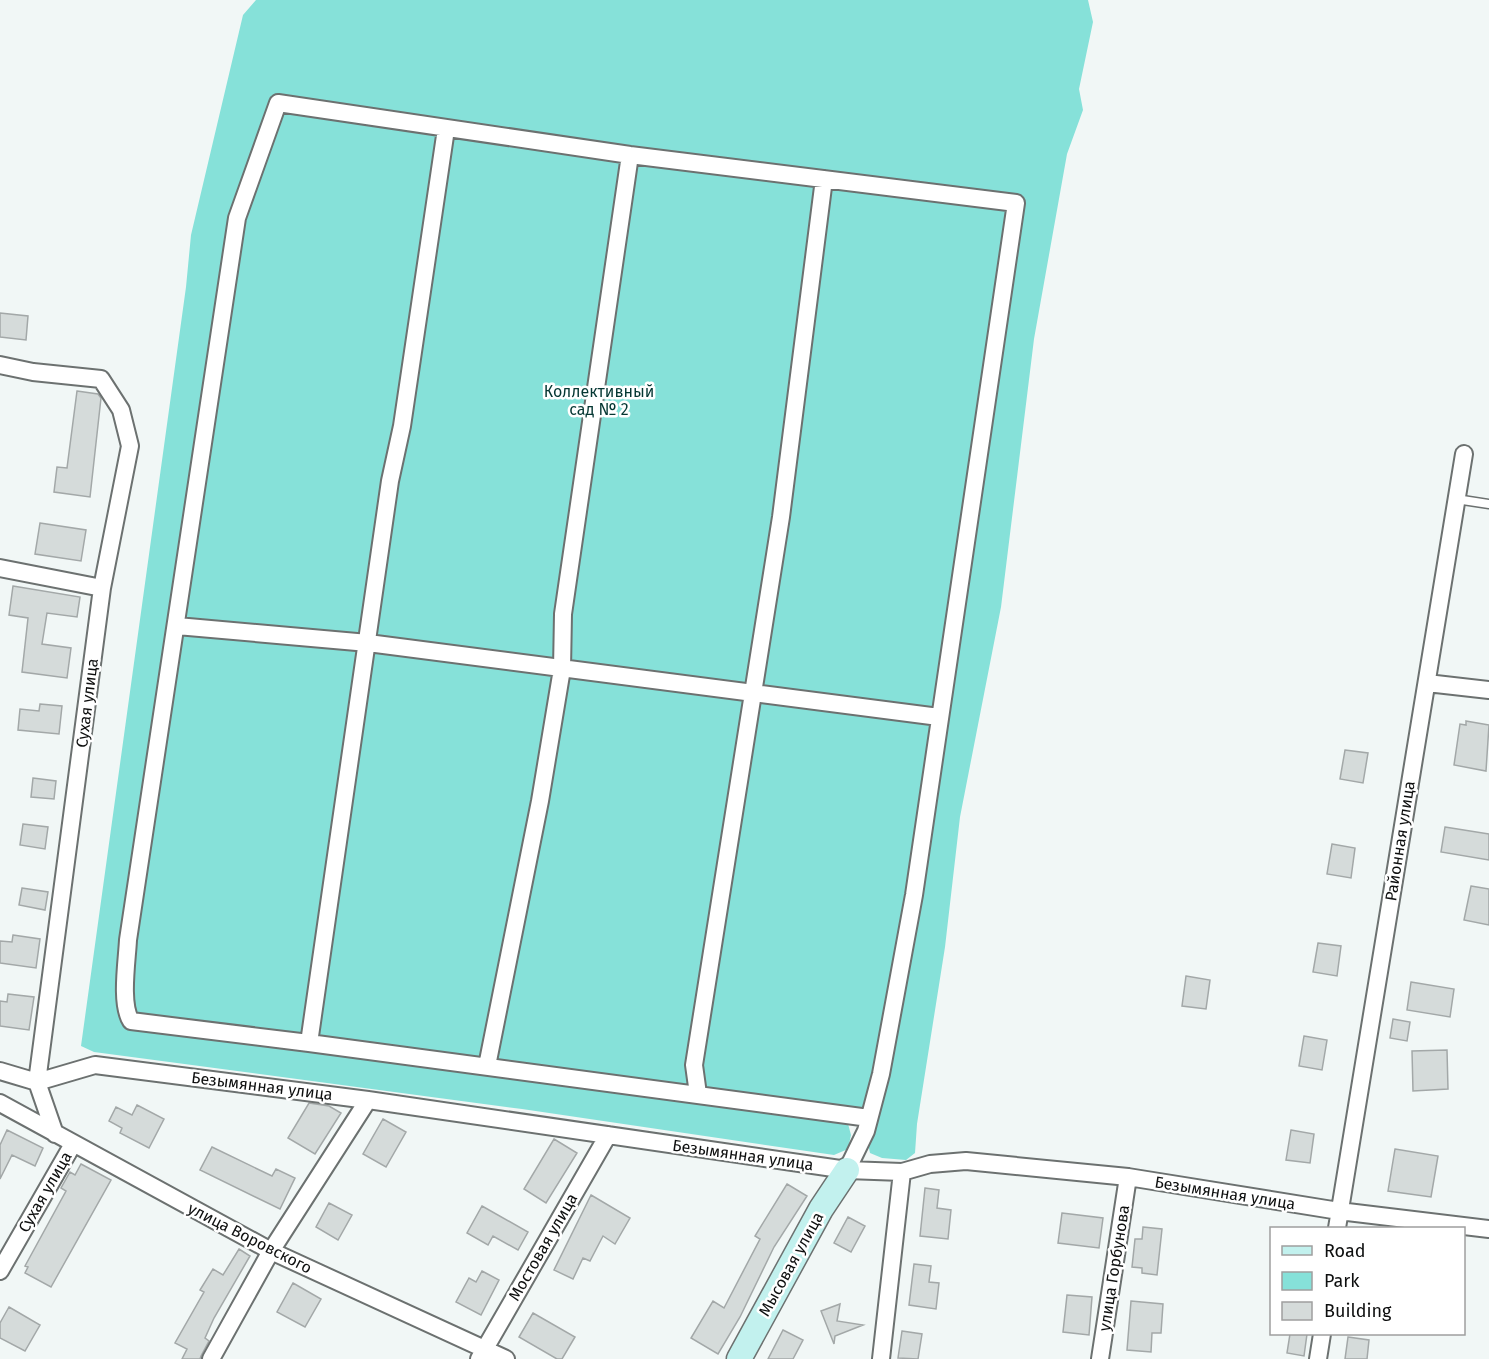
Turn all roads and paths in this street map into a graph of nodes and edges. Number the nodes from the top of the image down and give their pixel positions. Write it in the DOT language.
graph roads {
  1 [pos="446,129"];
  2 [pos="630,154"];
  3 [pos="824,179"];
  4 [pos="0,364"];
  5 [pos="1464,454"];
  6 [pos="1456,499"];
  7 [pos="1489,504"];
  8 [pos="0,568"];
  9 [pos="102,588"];
  10 [pos="177,626"];
  11 [pos="368,643"];
  12 [pos="562,669"];
  13 [pos="1426,683"];
  14 [pos="1489,690"];
  15 [pos="753,692"];
  16 [pos="939,717"];
  17 [pos="309,1043"];
  18 [pos="487,1066"];
  19 [pos="0,1071"];
  20 [pos="37,1082"];
  21 [pos="698,1094"];
  22 [pos="368,1100"];
  23 [pos="0,1103"];
  24 [pos="870,1118"];
  25 [pos="55,1134"];
  26 [pos="608,1135"];
  27 [pos="73,1144"];
  28 [pos="847,1170"];
  29 [pos="902,1172"];
  30 [pos="1128,1177"];
  31 [pos="1339,1211"];
  32 [pos="1337,1227"];
  33 [pos="1489,1230"];
  34 [pos="271,1251"];
  35 [pos="0,1271"];
  36 [pos="1322,1335"];
  37 [pos="482,1353"];
  38 [pos="211,1359"];
  39 [pos="506,1359"];
  40 [pos="739,1359"];
  41 [pos="881,1359"];
  42 [pos="1100,1359"];
  43 [pos="1318,1359"];
  1 -- 2 [label="street"];
  1 -- 10 [label="street"];
  1 -- 11 [label="street"];
  2 -- 3 [label="street"];
  2 -- 12 [label="street"];
  3 -- 15 [label="street"];
  3 -- 16 [label="street"];
  4 -- 9 [label="street, Сухая улица"];
  5 -- 6 [label="street, Районная улица"];
  6 -- 7 [label="lane"];
  6 -- 13 [label="street, Районная улица"];
  8 -- 9 [label="street"];
  9 -- 20 [label="street, Сухая улица"];
  10 -- 11 [label="street"];
  10 -- 17 [label="street"];
  11 -- 12 [label="street"];
  11 -- 17 [label="street"];
  12 -- 15 [label="street"];
  12 -- 18 [label="street"];
  13 -- 14 [label="street"];
  13 -- 31 [label="street, Районная улица"];
  15 -- 16 [label="street"];
  15 -- 21 [label="street"];
  16 -- 24 [label="street"];
  17 -- 18 [label="street"];
  18 -- 21 [label="street"];
  19 -- 20 [label="street"];
  20 -- 22 [label="street, Безымянная улица"];
  20 -- 25 [label="street, Сухая улица"];
  21 -- 24 [label="street"];
  22 -- 26 [label="street, Безымянная улица"];
  22 -- 34 [label="street"];
  23 -- 25 [label="street, улица Воровского"];
  24 -- 28 [label="street"];
  25 -- 27 [label="street, улица Воровского"];
  26 -- 28 [label="street, Безымянная улица"];
  26 -- 37 [label="street, Мостовая улица"];
  27 -- 34 [label="street, улица Воровского"];
  27 -- 35 [label="street, Сухая улица"];
  28 -- 29 [label="street, Безымянная улица"];
  28 -- 40 [label="street, Мысовая улица"];
  29 -- 30 [label="street, Безымянная улица"];
  29 -- 41 [label="street"];
  30 -- 31 [label="street, Безымянная улица"];
  30 -- 42 [label="street, улица Горбунова"];
  31 -- 32 [label="street, Районная улица"];
  31 -- 33 [label="street, Безымянная улица"];
  34 -- 37 [label="street, улица Воровского"];
  34 -- 38 [label="street"];
  36 -- 43 [label="street"];
  37 -- 39 [label="street, улица Воровского"];
}
